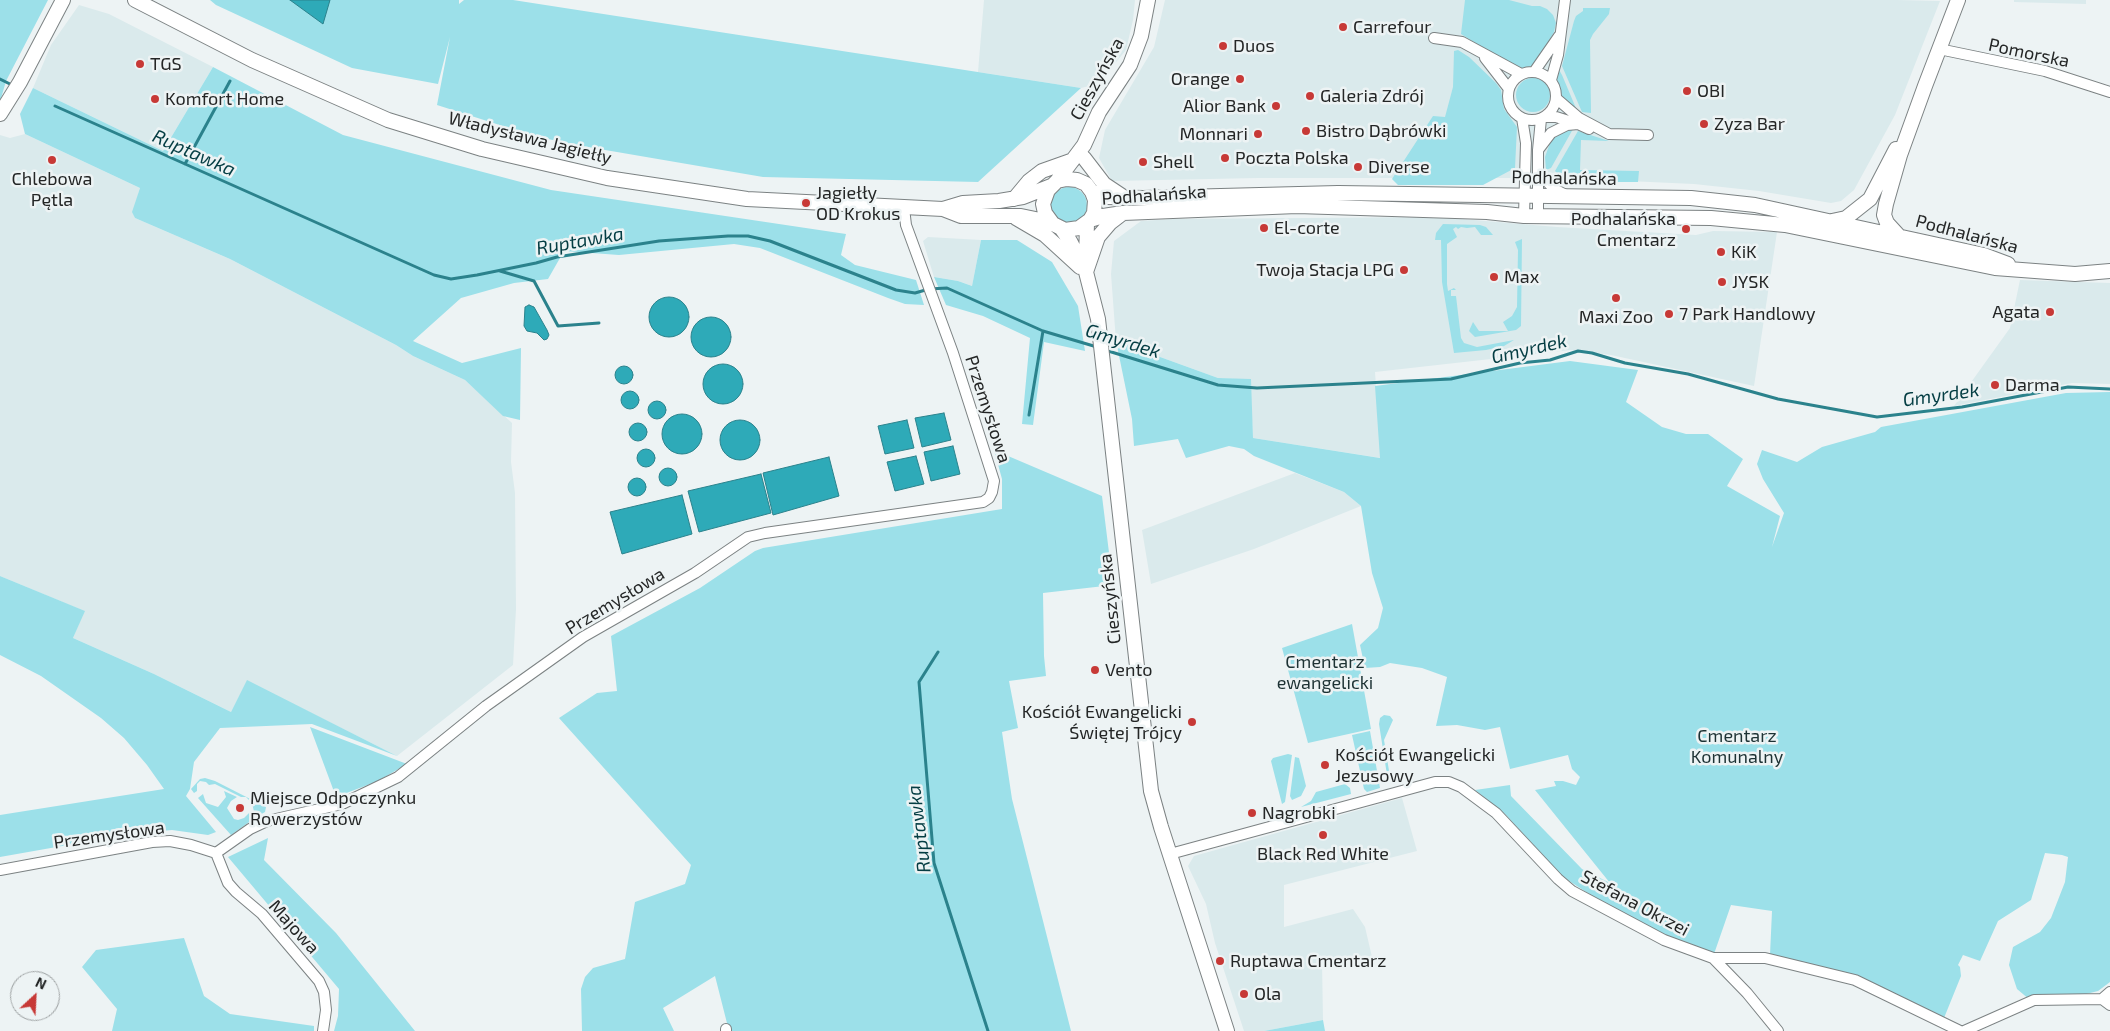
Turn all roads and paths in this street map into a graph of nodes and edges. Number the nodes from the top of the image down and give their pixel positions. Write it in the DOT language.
graph roads {
  1 [pos="63,0"];
  2 [pos="135,0"];
  3 [pos="1148,0"];
  4 [pos="1565,0"];
  5 [pos="1958,0"];
  6 [pos="1561,33"];
  7 [pos="1434,38"];
  8 [pos="1939,49"];
  9 [pos="1483,55"];
  10 [pos="1534,72"];
  11 [pos="1521,74"];
  12 [pos="1551,80"];
  13 [pos="1509,89"];
  14 [pos="2110,92"];
  15 [pos="1556,99"];
  16 [pos="1918,106"];
  17 [pos="0,114"];
  18 [pos="1522,118"];
  19 [pos="1543,118"];
  20 [pos="1578,124"];
  21 [pos="1609,134"];
  22 [pos="1648,135"];
  23 [pos="1538,150"];
  24 [pos="1080,155"];
  25 [pos="1526,173"];
  26 [pos="1538,173"];
  27 [pos="1054,184"];
  28 [pos="1089,188"];
  29 [pos="1498,196"];
  30 [pos="1123,197"];
  31 [pos="1574,198"];
  32 [pos="1014,199"];
  33 [pos="1870,199"];
  34 [pos="1531,206"];
  35 [pos="904,208"];
  36 [pos="943,209"];
  37 [pos="1123,212"];
  38 [pos="1884,215"];
  39 [pos="1011,216"];
  40 [pos="1088,222"];
  41 [pos="1830,222"];
  42 [pos="1056,225"];
  43 [pos="1869,229"];
  44 [pos="1898,235"];
  45 [pos="1850,239"];
  46 [pos="1882,245"];
  47 [pos="2027,271"];
  48 [pos="2110,271"];
  49 [pos="1086,272"];
  50 [pos="216,853"];
  51 [pos="1170,854"];
  52 [pos="0,870"];
  53 [pos="1713,958"];
  54 [pos="2110,992"];
  55 [pos="2106,1002"];
  56 [pos="323,1031"];
  57 [pos="1227,1031"];
  58 [pos="1778,1031"];
  59 [pos="1962,1031"];
  1 -- 17 [label="street"];
  2 -- 35 [label="street, Władysława Jagiełły"];
  3 -- 24 [label="street, Cieszyńska"];
  4 -- 6 [label="street"];
  5 -- 8 [label="street"];
  6 -- 10 [label="street"];
  6 -- 12 [label="street"];
  7 -- 9 [label="street"];
  8 -- 14 [label="street, Pomorska"];
  8 -- 16 [label="street"];
  9 -- 11 [label="street"];
  9 -- 13 [label="street"];
  10 -- 11 [label="street"];
  10 -- 12 [label="street"];
  11 -- 13 [label="street"];
  12 -- 15 [label="street"];
  13 -- 18 [label="street"];
  15 -- 19 [label="street"];
  15 -- 21 [label="street"];
  16 -- 33 [label="street"];
  16 -- 38 [label="street"];
  18 -- 19 [label="street"];
  18 -- 25 [label="street"];
  19 -- 20 [label="street"];
  19 -- 23 [label="street"];
  20 -- 21 [label="street"];
  20 -- 23 [label="street"];
  21 -- 22 [label="street"];
  23 -- 26 [label="street"];
  24 -- 27 [label="street, Cieszyńska"];
  24 -- 28 [label="street, Cieszyńska"];
  24 -- 30 [label="street"];
  24 -- 32 [label="street"];
  25 -- 29 [label="street"];
  25 -- 34 [label="street"];
  26 -- 31 [label="street"];
  26 -- 34 [label="street"];
  27 -- 28 [label="street"];
  27 -- 32 [label="street, Władysława Jagiełły"];
  27 -- 42 [label="street"];
  28 -- 30 [label="street, Podhalańska"];
  28 -- 40 [label="street"];
  29 -- 30 [label="street, Podhalańska"];
  29 -- 34 [label="street, Podhalańska"];
  31 -- 34 [label="street, Podhalańska"];
  31 -- 41 [label="street, Podhalańska"];
  32 -- 36 [label="street, Władysława Jagiełły"];
  33 -- 41 [label="street"];
  33 -- 43 [label="street"];
  34 -- 37 [label="street, Podhalańska"];
  34 -- 45 [label="street, Podhalańska"];
  35 -- 36 [label="street, Władysława Jagiełły"];
  35 -- 50 [label="street, Przemysłowa"];
  36 -- 39 [label="street, Władysława Jagiełły"];
  37 -- 40 [label="street, Podhalańska"];
  37 -- 49 [label="street"];
  38 -- 43 [label="street"];
  38 -- 44 [label="street"];
  39 -- 42 [label="street, Władysława Jagiełły"];
  39 -- 49 [label="street"];
  40 -- 42 [label="street"];
  40 -- 49 [label="street, Cieszyńska"];
  41 -- 43 [label="street, Podhalańska"];
  42 -- 49 [label="street, Cieszyńska"];
  43 -- 44 [label="street, Podhalańska"];
  43 -- 45 [label="street"];
  43 -- 46 [label="street"];
  44 -- 47 [label="street, Podhalańska"];
  45 -- 46 [label="street, Podhalańska"];
  46 -- 47 [label="street, Podhalańska"];
  47 -- 48 [label="street, Podhalańska"];
  49 -- 51 [label="street, Cieszyńska"];
  50 -- 52 [label="street, Przemysłowa"];
  50 -- 56 [label="street, Majowa"];
  51 -- 53 [label="street, Stefana Okrzei"];
  51 -- 57 [label="street, Cieszyńska"];
  53 -- 58 [label="street, Stefana Okrzei"];
  53 -- 59 [label="street, Stefana Okrzei"];
  54 -- 55 [label="street"];
  55 -- 59 [label="street"];
}
